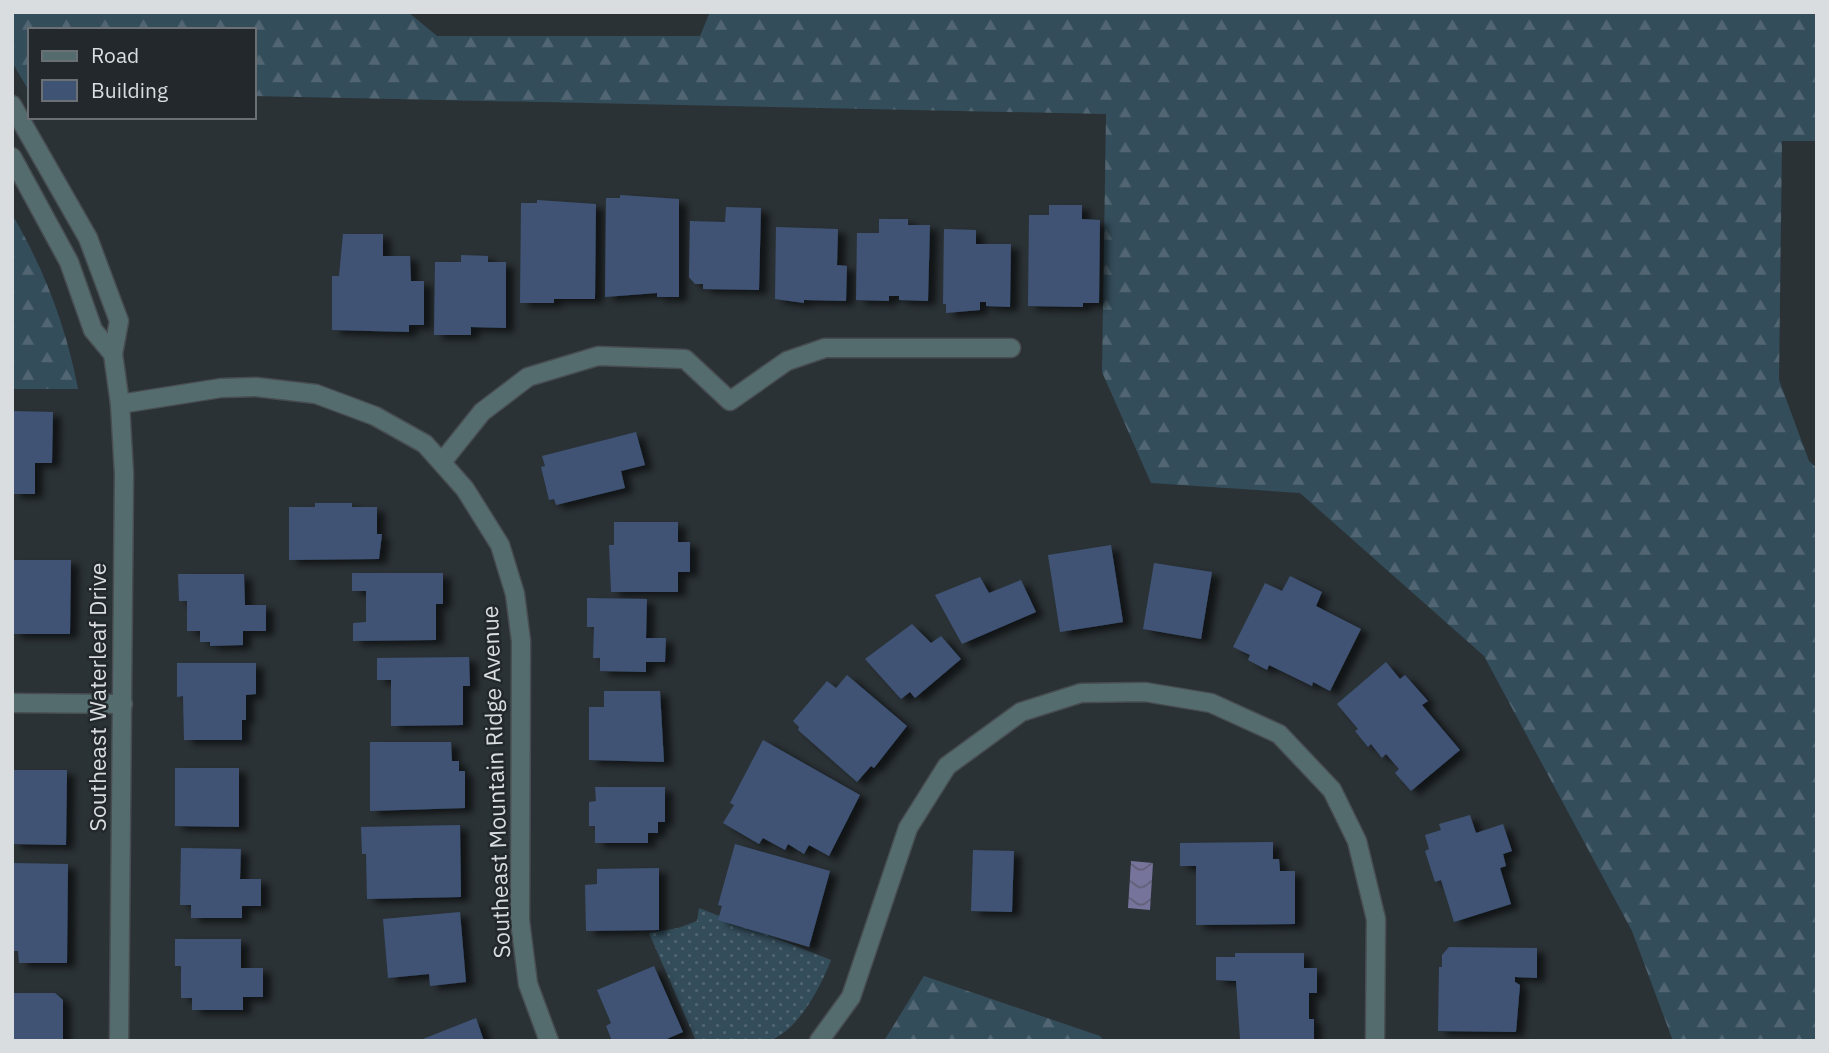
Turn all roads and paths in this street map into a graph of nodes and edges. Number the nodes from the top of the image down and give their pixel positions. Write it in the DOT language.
graph roads {
  1 [pos="12,106"];
  2 [pos="12,157"];
  3 [pos="1011,348"];
  4 [pos="113,354"];
  5 [pos="120,404"];
  6 [pos="442,462"];
  7 [pos="12,703"];
  8 [pos="123,704"];
  9 [pos="119,1041"];
  10 [pos="549,1041"];
  11 [pos="819,1041"];
  12 [pos="1375,1041"];
  1 -- 4 [label="street, Southeast Waterleaf Drive"];
  2 -- 4 [label="street, Southeast Waterleaf Drive"];
  3 -- 6 [label="street"];
  4 -- 5 [label="street, Southeast Waterleaf Drive"];
  5 -- 6 [label="street, Southeast Mountain Ridge Avenue"];
  5 -- 8 [label="street, Southeast Waterleaf Drive"];
  6 -- 10 [label="street, Southeast Mountain Ridge Avenue"];
  7 -- 8 [label="street"];
  8 -- 9 [label="street, Southeast Waterleaf Drive"];
  11 -- 12 [label="street"];
}
